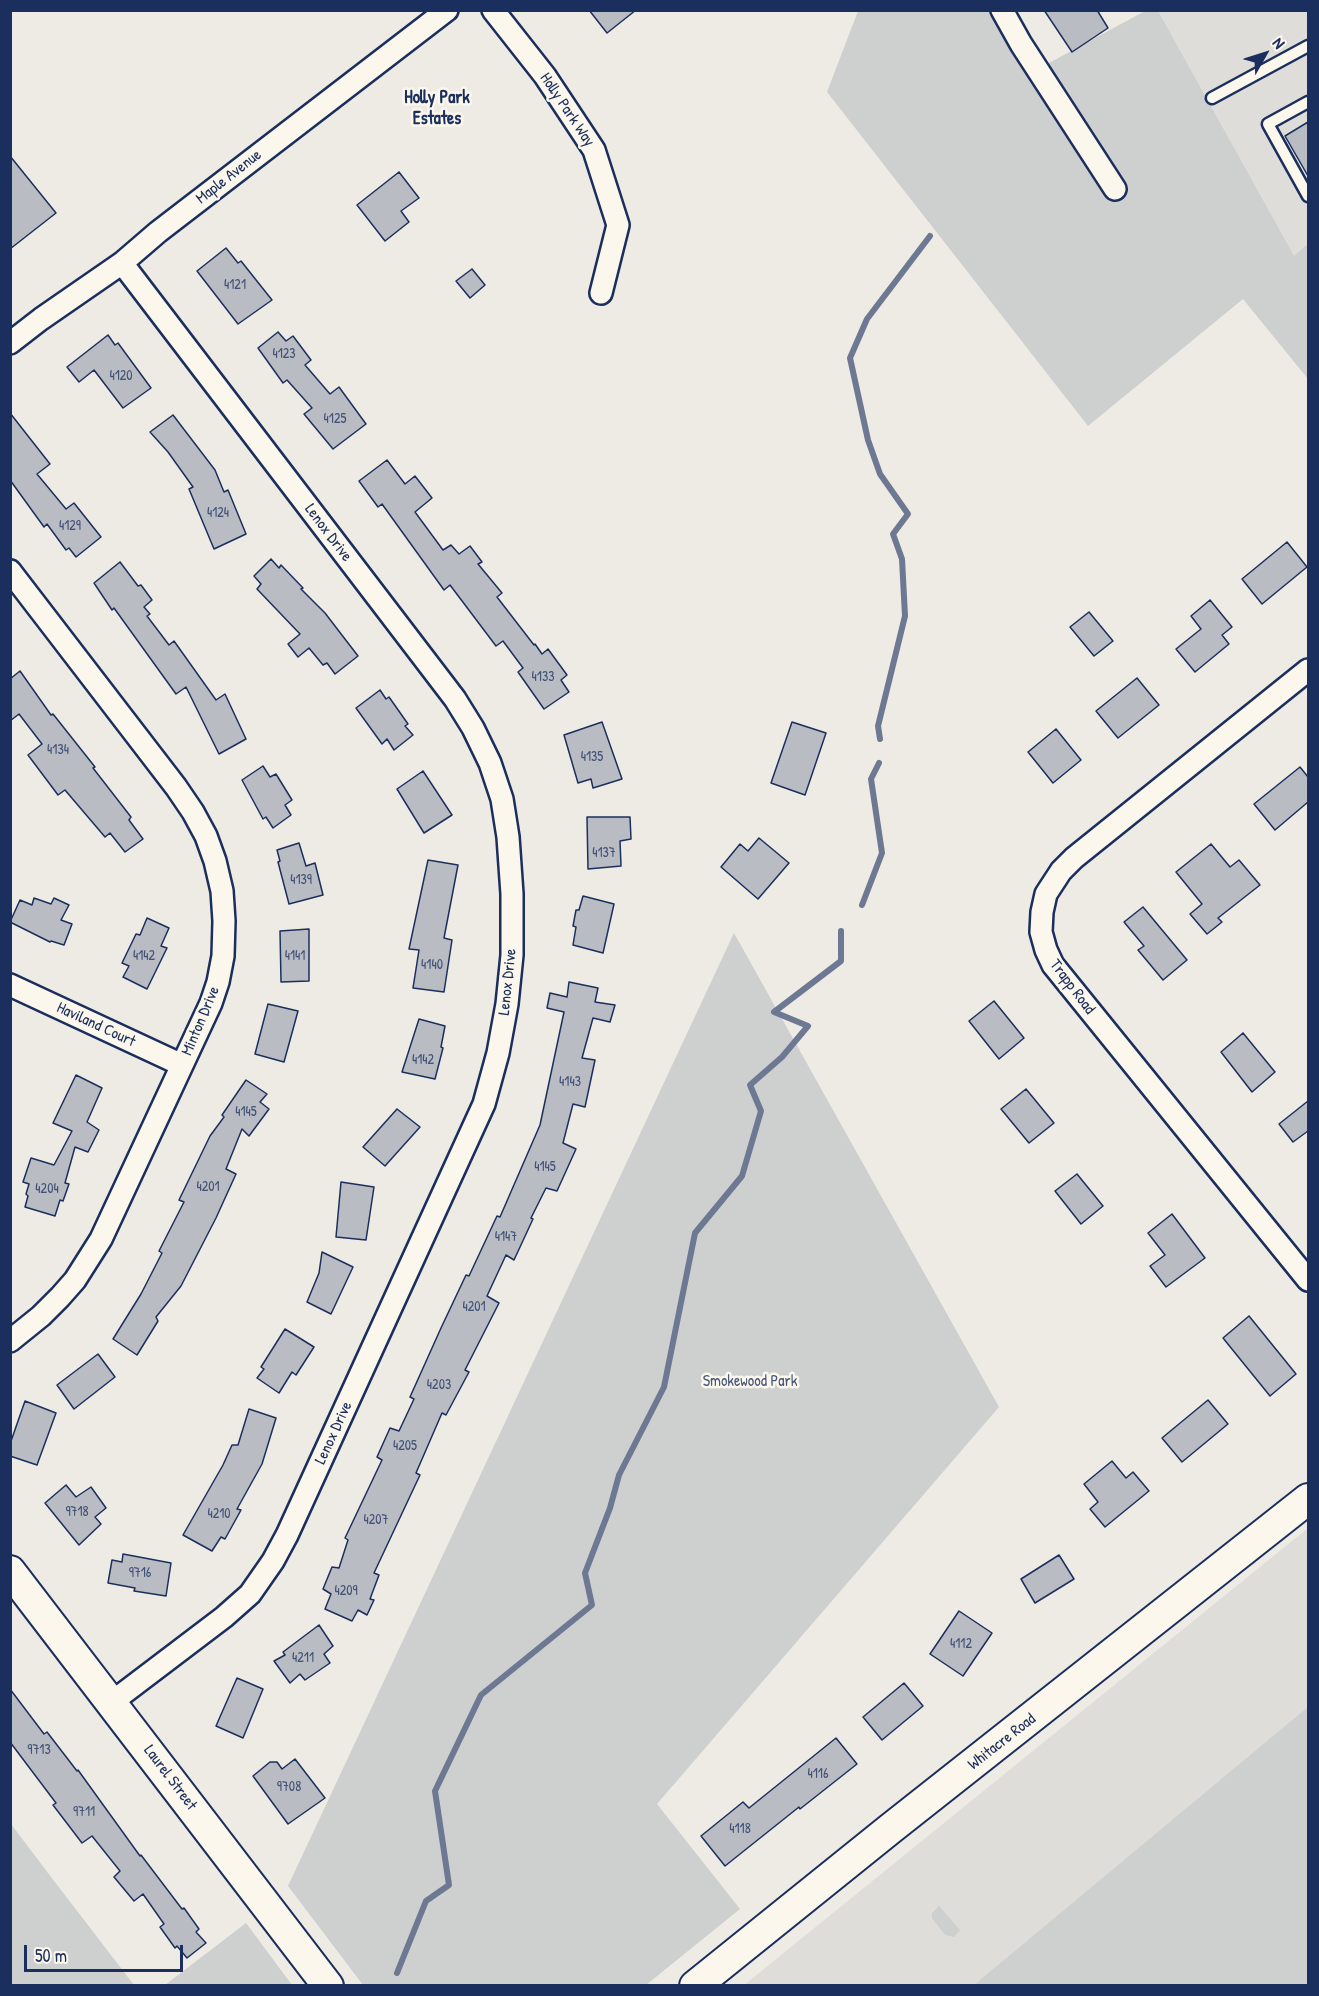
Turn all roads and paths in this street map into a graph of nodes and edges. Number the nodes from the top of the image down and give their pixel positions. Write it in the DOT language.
graph roads {
  1 [pos="447,10"];
  2 [pos="493,10"];
  3 [pos="1002,10"];
  4 [pos="1308,46"];
  5 [pos="1212,98"];
  6 [pos="1308,102"];
  7 [pos="1115,189"];
  8 [pos="1308,196"];
  9 [pos="122,263"];
  10 [pos="602,292"];
  11 [pos="10,343"];
  12 [pos="10,571"];
  13 [pos="1308,670"];
  14 [pos="10,985"];
  15 [pos="182,1065"];
  16 [pos="1308,1280"];
  17 [pos="10,1341"];
  18 [pos="1308,1499"];
  19 [pos="10,1571"];
  20 [pos="112,1702"];
  21 [pos="328,1986"];
  22 [pos="695,1986"];
  1 -- 9 [label="street, Maple Avenue"];
  2 -- 10 [label="street, Holly Park Way"];
  3 -- 7 [label="street"];
  4 -- 5 [label="lane"];
  6 -- 8 [label="lane"];
  9 -- 11 [label="street, Maple Avenue"];
  9 -- 20 [label="street, Lenox Drive"];
  12 -- 15 [label="street, Minton Drive"];
  13 -- 16 [label="street, Trapp Road"];
  14 -- 15 [label="street, Haviland Court"];
  15 -- 17 [label="street, Minton Drive"];
  18 -- 22 [label="street, Whitacre Road"];
  19 -- 20 [label="street, Laurel Street"];
  20 -- 21 [label="street, Laurel Street"];
}
